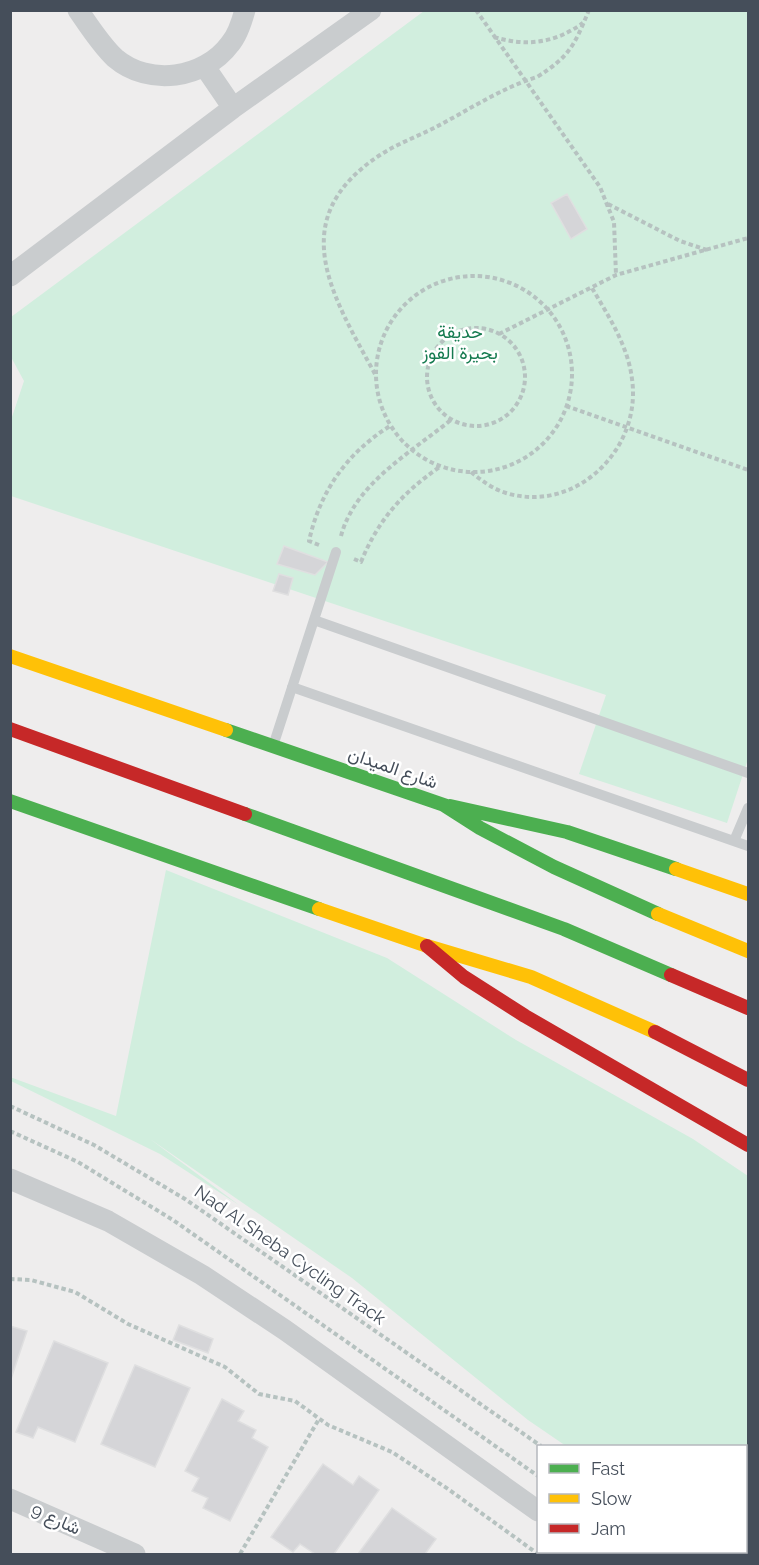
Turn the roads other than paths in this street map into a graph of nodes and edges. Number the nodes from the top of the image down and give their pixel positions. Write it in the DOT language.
graph roads {
  1 [pos="78,10"];
  2 [pos="245,10"];
  3 [pos="371,10"];
  4 [pos="205,67"];
  5 [pos="233,108"];
  6 [pos="35,256"];
  7 [pos="10,264"];
  8 [pos="10,276"];
  9 [pos="336,552"];
  10 [pos="314,620"];
  11 [pos="10,656"];
  12 [pos="292,687"];
  13 [pos="10,729"];
  14 [pos="273,746"];
  15 [pos="748,773"];
  16 [pos="10,801"];
  17 [pos="444,805"];
  18 [pos="748,808"];
  19 [pos="734,841"];
  20 [pos="748,846"];
  21 [pos="748,894"];
  22 [pos="427,946"];
  23 [pos="748,951"];
  24 [pos="748,1008"];
  25 [pos="748,1080"];
  26 [pos="748,1145"];
  27 [pos="10,1179"];
  28 [pos="10,1498"];
  29 [pos="537,1510"];
  30 [pos="135,1554"];
  1 -- 4 [label="street"];
  2 -- 4 [label="street"];
  3 -- 5 [label="street"];
  4 -- 5 [label="street"];
  5 -- 6 [label="street"];
  6 -- 7 [label="street"];
  6 -- 8 [label="street"];
  9 -- 10 [label="lane"];
  10 -- 12 [label="lane"];
  10 -- 15 [label="lane"];
  11 -- 14 [label="main road, شارع الميدان"];
  12 -- 14 [label="lane"];
  12 -- 19 [label="lane"];
  13 -- 24 [label="main road"];
  14 -- 17 [label="main road, شارع الميدان"];
  16 -- 22 [label="main road"];
  17 -- 21 [label="main road"];
  17 -- 23 [label="main road, شارع الميدان"];
  18 -- 19 [label="lane"];
  19 -- 20 [label="lane"];
  22 -- 25 [label="main road"];
  22 -- 26 [label="main road"];
  27 -- 29 [label="street"];
  28 -- 30 [label="street, شارع 9"];
}
